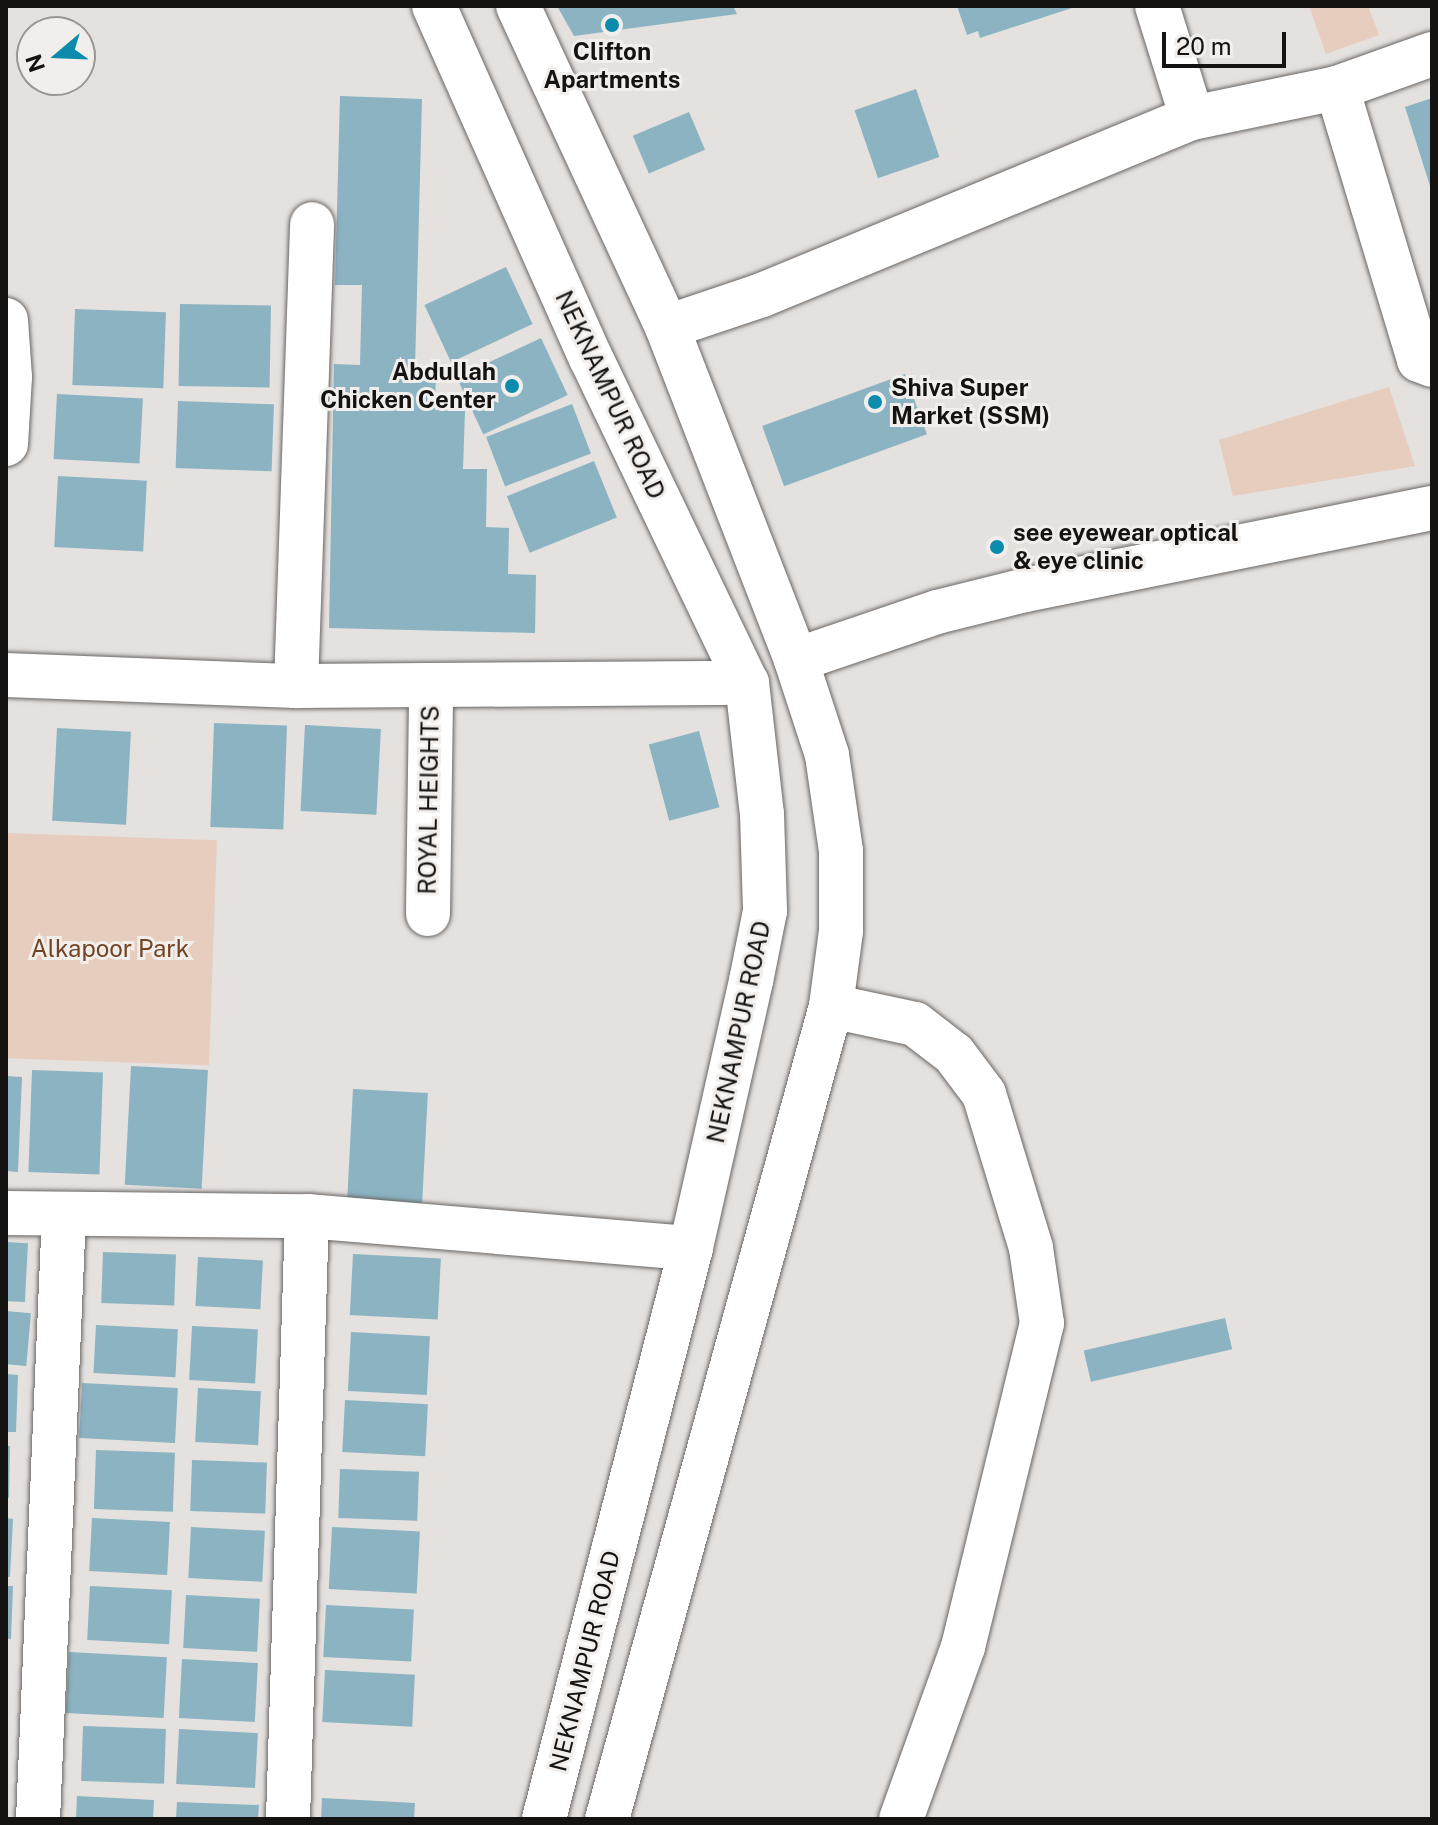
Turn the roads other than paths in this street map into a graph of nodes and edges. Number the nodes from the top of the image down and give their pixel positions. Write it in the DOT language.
graph roads {
  1 [pos="434,6"];
  2 [pos="518,6"];
  3 [pos="1157,6"];
  4 [pos="1432,54"];
  5 [pos="1337,88"];
  6 [pos="1192,118"];
  7 [pos="312,224"];
  8 [pos="6,320"];
  9 [pos="667,327"];
  10 [pos="1432,365"];
  11 [pos="6,444"];
  12 [pos="1432,508"];
  13 [pos="796,660"];
  14 [pos="6,675"];
  15 [pos="747,683"];
  16 [pos="296,686"];
  17 [pos="431,686"];
  18 [pos="428,914"];
  19 [pos="831,1006"];
  20 [pos="6,1213"];
  21 [pos="64,1215"];
  22 [pos="307,1216"];
  23 [pos="691,1248"];
  24 [pos="38,1819"];
  25 [pos="288,1819"];
  26 [pos="544,1819"];
  27 [pos="607,1819"];
  28 [pos="901,1819"];
  1 -- 15 [label="street, NEKNAMPUR ROAD"];
  2 -- 9 [label="street"];
  3 -- 6 [label="street"];
  4 -- 5 [label="street"];
  5 -- 6 [label="street"];
  5 -- 10 [label="street"];
  6 -- 9 [label="street"];
  7 -- 16 [label="street"];
  8 -- 11 [label="street"];
  9 -- 13 [label="street"];
  12 -- 13 [label="street"];
  13 -- 19 [label="street"];
  14 -- 16 [label="street"];
  15 -- 17 [label="street"];
  15 -- 23 [label="street, NEKNAMPUR ROAD"];
  16 -- 17 [label="street"];
  17 -- 18 [label="street, ROYAL HEIGHTS"];
  19 -- 27 [label="street"];
  19 -- 28 [label="street"];
  20 -- 21 [label="street"];
  21 -- 22 [label="street"];
  21 -- 24 [label="street"];
  22 -- 23 [label="street"];
  22 -- 25 [label="street"];
  23 -- 26 [label="street, NEKNAMPUR ROAD"];
}
